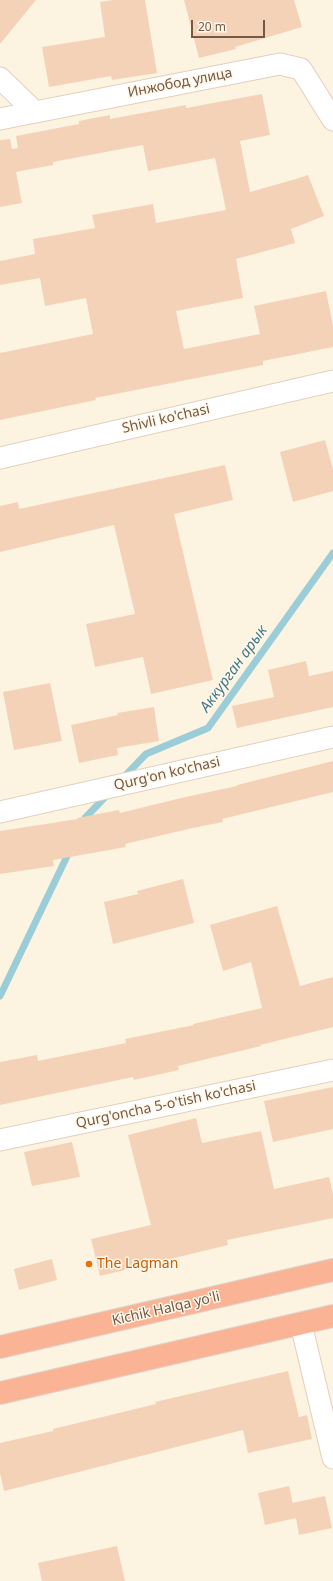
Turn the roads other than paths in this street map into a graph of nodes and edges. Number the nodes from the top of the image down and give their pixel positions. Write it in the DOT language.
graph roads {
  1 [pos="0,78"];
  2 [pos="34,111"];
  3 [pos="0,119"];
  4 [pos="333,120"];
  5 [pos="333,381"];
  6 [pos="0,458"];
  7 [pos="333,737"];
  8 [pos="0,812"];
  9 [pos="333,1070"];
  10 [pos="0,1140"];
  11 [pos="333,1270"];
  12 [pos="333,1316"];
  13 [pos="301,1324"];
  14 [pos="0,1347"];
  15 [pos="0,1393"];
  16 [pos="333,1458"];
  1 -- 2 [label="street"];
  2 -- 3 [label="street, Инжобод улица"];
  2 -- 4 [label="street, Инжобод улица"];
  5 -- 6 [label="street, Shivli ko'chasi"];
  7 -- 8 [label="street, Qurg'on ko'chasi"];
  9 -- 10 [label="street, Qurg'oncha 5-o'tish ko'chasi"];
  11 -- 14 [label="highway, Kichik Halqa yo'li"];
  12 -- 13 [label="highway"];
  13 -- 15 [label="highway"];
  13 -- 16 [label="street"];
}
